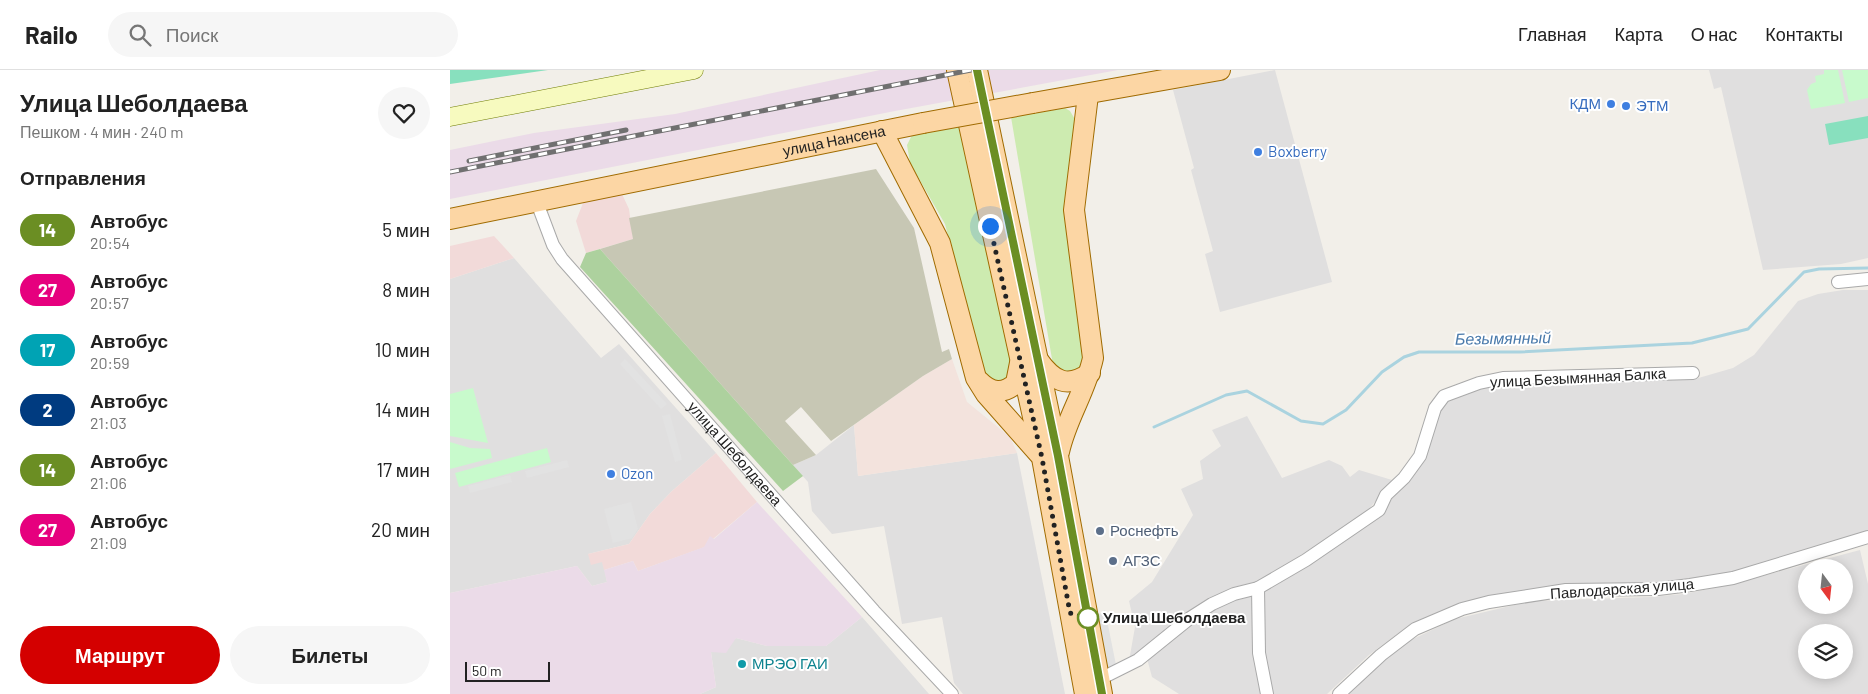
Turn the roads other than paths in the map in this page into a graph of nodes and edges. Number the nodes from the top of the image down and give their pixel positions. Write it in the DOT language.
graph roads {
  1 [pos="694,70"];
  2 [pos="956,70"];
  3 [pos="977,70"];
  4 [pos="1220,70"];
  5 [pos="1088,95"];
  6 [pos="450,117"];
  7 [pos="882,131"];
  8 [pos="536,200"];
  9 [pos="450,219"];
  10 [pos="1868,279"];
  11 [pos="1838,282"];
  12 [pos="1028,359"];
  13 [pos="1090,372"];
  14 [pos="1692,373"];
  15 [pos="976,378"];
  16 [pos="1050,457"];
  17 [pos="1868,537"];
  18 [pos="1258,588"];
  19 [pos="1101,687"];
  20 [pos="952,694"];
  21 [pos="1085,694"];
  22 [pos="1267,694"];
  23 [pos="1339,694"];
  1 -- 6 [label="main road"];
  2 -- 12 [label="main road"];
  3 -- 12 [label="main road"];
  4 -- 5 [label="main road, улица Нансена"];
  5 -- 7 [label="main road, улица Нансена, bridge"];
  5 -- 13 [label="main road"];
  7 -- 8 [label="main road, улица Нансена"];
  7 -- 15 [label="main road"];
  8 -- 9 [label="main road, улица Нансена"];
  8 -- 20 [label="street, улица Шеболдаева"];
  10 -- 11 [label="street"];
  12 -- 13 [label="main road"];
  12 -- 15 [label="main road"];
  12 -- 16 [label="main road"];
  13 -- 16 [label="main road"];
  14 -- 18 [label="street, улица Безымянная Балка"];
  15 -- 16 [label="main road"];
  16 -- 19 [label="main road"];
  16 -- 21 [label="main road"];
  17 -- 23 [label="street, Павлодарская улица"];
  18 -- 19 [label="street, улица Безымянная Балка"];
  18 -- 22 [label="street"];
}
